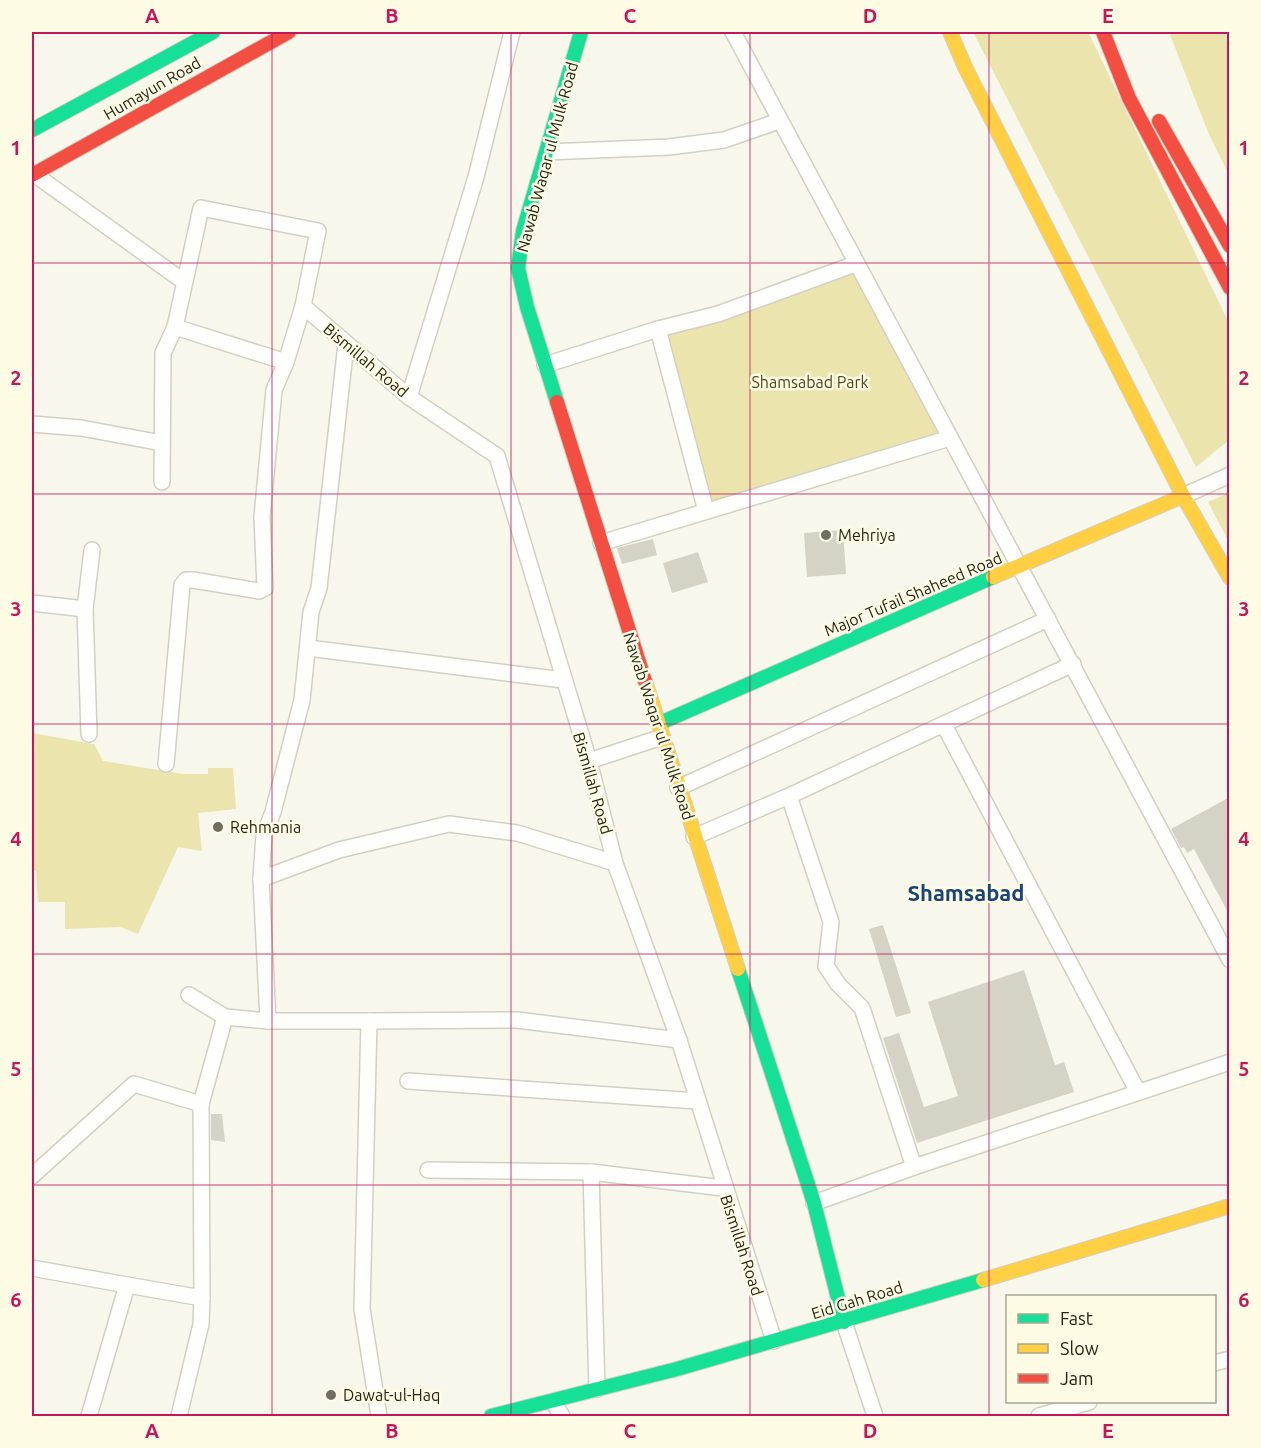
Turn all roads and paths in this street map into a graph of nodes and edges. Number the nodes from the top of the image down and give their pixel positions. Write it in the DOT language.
graph roads {
  1 [pos="213,32"];
  2 [pos="289,32"];
  3 [pos="512,32"];
  4 [pos="581,32"];
  5 [pos="732,32"];
  6 [pos="950,32"];
  7 [pos="1103,32"];
  8 [pos="1154,111"];
  9 [pos="779,121"];
  10 [pos="32,130"];
  11 [pos="548,152"];
  12 [pos="33,174"];
  13 [pos="1230,246"];
  14 [pos="855,264"];
  15 [pos="183,281"];
  16 [pos="1230,288"];
  17 [pos="303,306"];
  18 [pos="175,327"];
  19 [pos="658,329"];
  20 [pos="346,344"];
  21 [pos="285,362"];
  22 [pos="545,365"];
  23 [pos="409,397"];
  24 [pos="32,424"];
  25 [pos="950,438"];
  26 [pos="162,443"];
  27 [pos="1230,475"];
  28 [pos="162,482"];
  29 [pos="1183,496"];
  30 [pos="706,511"];
  31 [pos="601,543"];
  32 [pos="92,550"];
  33 [pos="1020,566"];
  34 [pos="1230,578"];
  35 [pos="32,603"];
  36 [pos="85,609"];
  37 [pos="1048,619"];
  38 [pos="308,648"];
  39 [pos="1073,664"];
  40 [pos="563,680"];
  41 [pos="944,725"];
  42 [pos="660,731"];
  43 [pos="89,734"];
  44 [pos="589,761"];
  45 [pos="166,764"];
  46 [pos="678,788"];
  47 [pos="789,796"];
  48 [pos="694,837"];
  49 [pos="615,863"];
  50 [pos="261,879"];
  51 [pos="1230,960"];
  52 [pos="189,995"];
  53 [pos="225,1017"];
  54 [pos="268,1021"];
  55 [pos="369,1021"];
  56 [pos="679,1040"];
  57 [pos="1230,1062"];
  58 [pos="408,1081"];
  59 [pos="1138,1092"];
  60 [pos="697,1101"];
  61 [pos="201,1104"];
  62 [pos="914,1167"];
  63 [pos="428,1170"];
  64 [pos="591,1172"];
  65 [pos="32,1176"];
  66 [pos="723,1188"];
  67 [pos="814,1203"];
  68 [pos="1230,1206"];
  69 [pos="32,1268"];
  70 [pos="127,1285"];
  71 [pos="202,1298"];
  72 [pos="844,1322"];
  73 [pos="774,1341"];
  74 [pos="597,1389"];
  75 [pos="553,1402"];
  76 [pos="1082,1403"];
  77 [pos="89,1416"];
  78 [pos="179,1416"];
  79 [pos="379,1416"];
  80 [pos="491,1416"];
  81 [pos="562,1416"];
  82 [pos="875,1416"];
  83 [pos="1039,1416"];
  1 -- 10 [label="street, Humayun Road"];
  2 -- 12 [label="street, Humayun Road"];
  3 -- 23 [label="street"];
  4 -- 11 [label="street, Nawab Waqar ul Mulk Road"];
  5 -- 9 [label="street"];
  6 -- 29 [label="street"];
  7 -- 16 [label="street"];
  8 -- 13 [label="street"];
  9 -- 11 [label="street"];
  9 -- 14 [label="street"];
  11 -- 22 [label="street, Nawab Waqar ul Mulk Road"];
  12 -- 15 [label="street"];
  14 -- 19 [label="street"];
  14 -- 25 [label="street"];
  15 -- 17 [label="street"];
  15 -- 18 [label="street"];
  17 -- 20 [label="street, Bismillah Road"];
  17 -- 21 [label="street"];
  18 -- 21 [label="street"];
  18 -- 26 [label="street"];
  19 -- 22 [label="street"];
  19 -- 30 [label="street"];
  20 -- 23 [label="street, Bismillah Road"];
  20 -- 38 [label="street"];
  21 -- 45 [label="street"];
  22 -- 31 [label="street, Nawab Waqar ul Mulk Road"];
  23 -- 40 [label="street, Bismillah Road"];
  24 -- 26 [label="street"];
  25 -- 30 [label="street"];
  25 -- 33 [label="street"];
  26 -- 28 [label="street"];
  27 -- 29 [label="street"];
  29 -- 33 [label="street, Major Tufail Shaheed Road"];
  29 -- 34 [label="street"];
  30 -- 31 [label="street"];
  31 -- 42 [label="street, Nawab Waqar ul Mulk Road"];
  32 -- 36 [label="street"];
  33 -- 37 [label="street"];
  33 -- 42 [label="street, Major Tufail Shaheed Road"];
  35 -- 36 [label="street"];
  36 -- 43 [label="street"];
  37 -- 39 [label="street"];
  37 -- 46 [label="street"];
  38 -- 40 [label="street"];
  38 -- 50 [label="street"];
  39 -- 41 [label="street"];
  39 -- 51 [label="street"];
  40 -- 44 [label="street, Bismillah Road"];
  41 -- 47 [label="street"];
  41 -- 59 [label="street"];
  42 -- 44 [label="street"];
  42 -- 46 [label="street, Nawab Waqar ul Mulk Road"];
  44 -- 49 [label="street, Bismillah Road"];
  46 -- 48 [label="street, Nawab Waqar ul Mulk Road"];
  47 -- 48 [label="street"];
  47 -- 62 [label="street"];
  48 -- 67 [label="street, Nawab Waqar ul Mulk Road"];
  49 -- 50 [label="street"];
  49 -- 56 [label="street, Bismillah Road"];
  50 -- 54 [label="street"];
  52 -- 53 [label="street"];
  53 -- 54 [label="street"];
  53 -- 61 [label="street"];
  54 -- 55 [label="street"];
  55 -- 56 [label="street"];
  55 -- 79 [label="street"];
  56 -- 60 [label="street, Bismillah Road"];
  57 -- 59 [label="street"];
  58 -- 60 [label="street"];
  59 -- 62 [label="street"];
  60 -- 66 [label="street, Bismillah Road"];
  61 -- 65 [label="street"];
  61 -- 71 [label="street"];
  62 -- 67 [label="street"];
  63 -- 64 [label="street"];
  64 -- 66 [label="street"];
  64 -- 74 [label="street"];
  66 -- 73 [label="street, Bismillah Road"];
  67 -- 72 [label="street, Nawab Waqar ul Mulk Road"];
  68 -- 72 [label="street, Eid Gah Road"];
  69 -- 70 [label="street"];
  70 -- 71 [label="street"];
  70 -- 77 [label="street"];
  71 -- 78 [label="street"];
  72 -- 73 [label="street, Eid Gah Road"];
  72 -- 82 [label="street, Nawab Waqar ul Mulk Road"];
  73 -- 74 [label="street, Eid Gah Road"];
  74 -- 75 [label="street, Eid Gah Road"];
  75 -- 80 [label="street, Eid Gah Road"];
  75 -- 81 [label="street"];
  76 -- 83 [label="street"];
}
